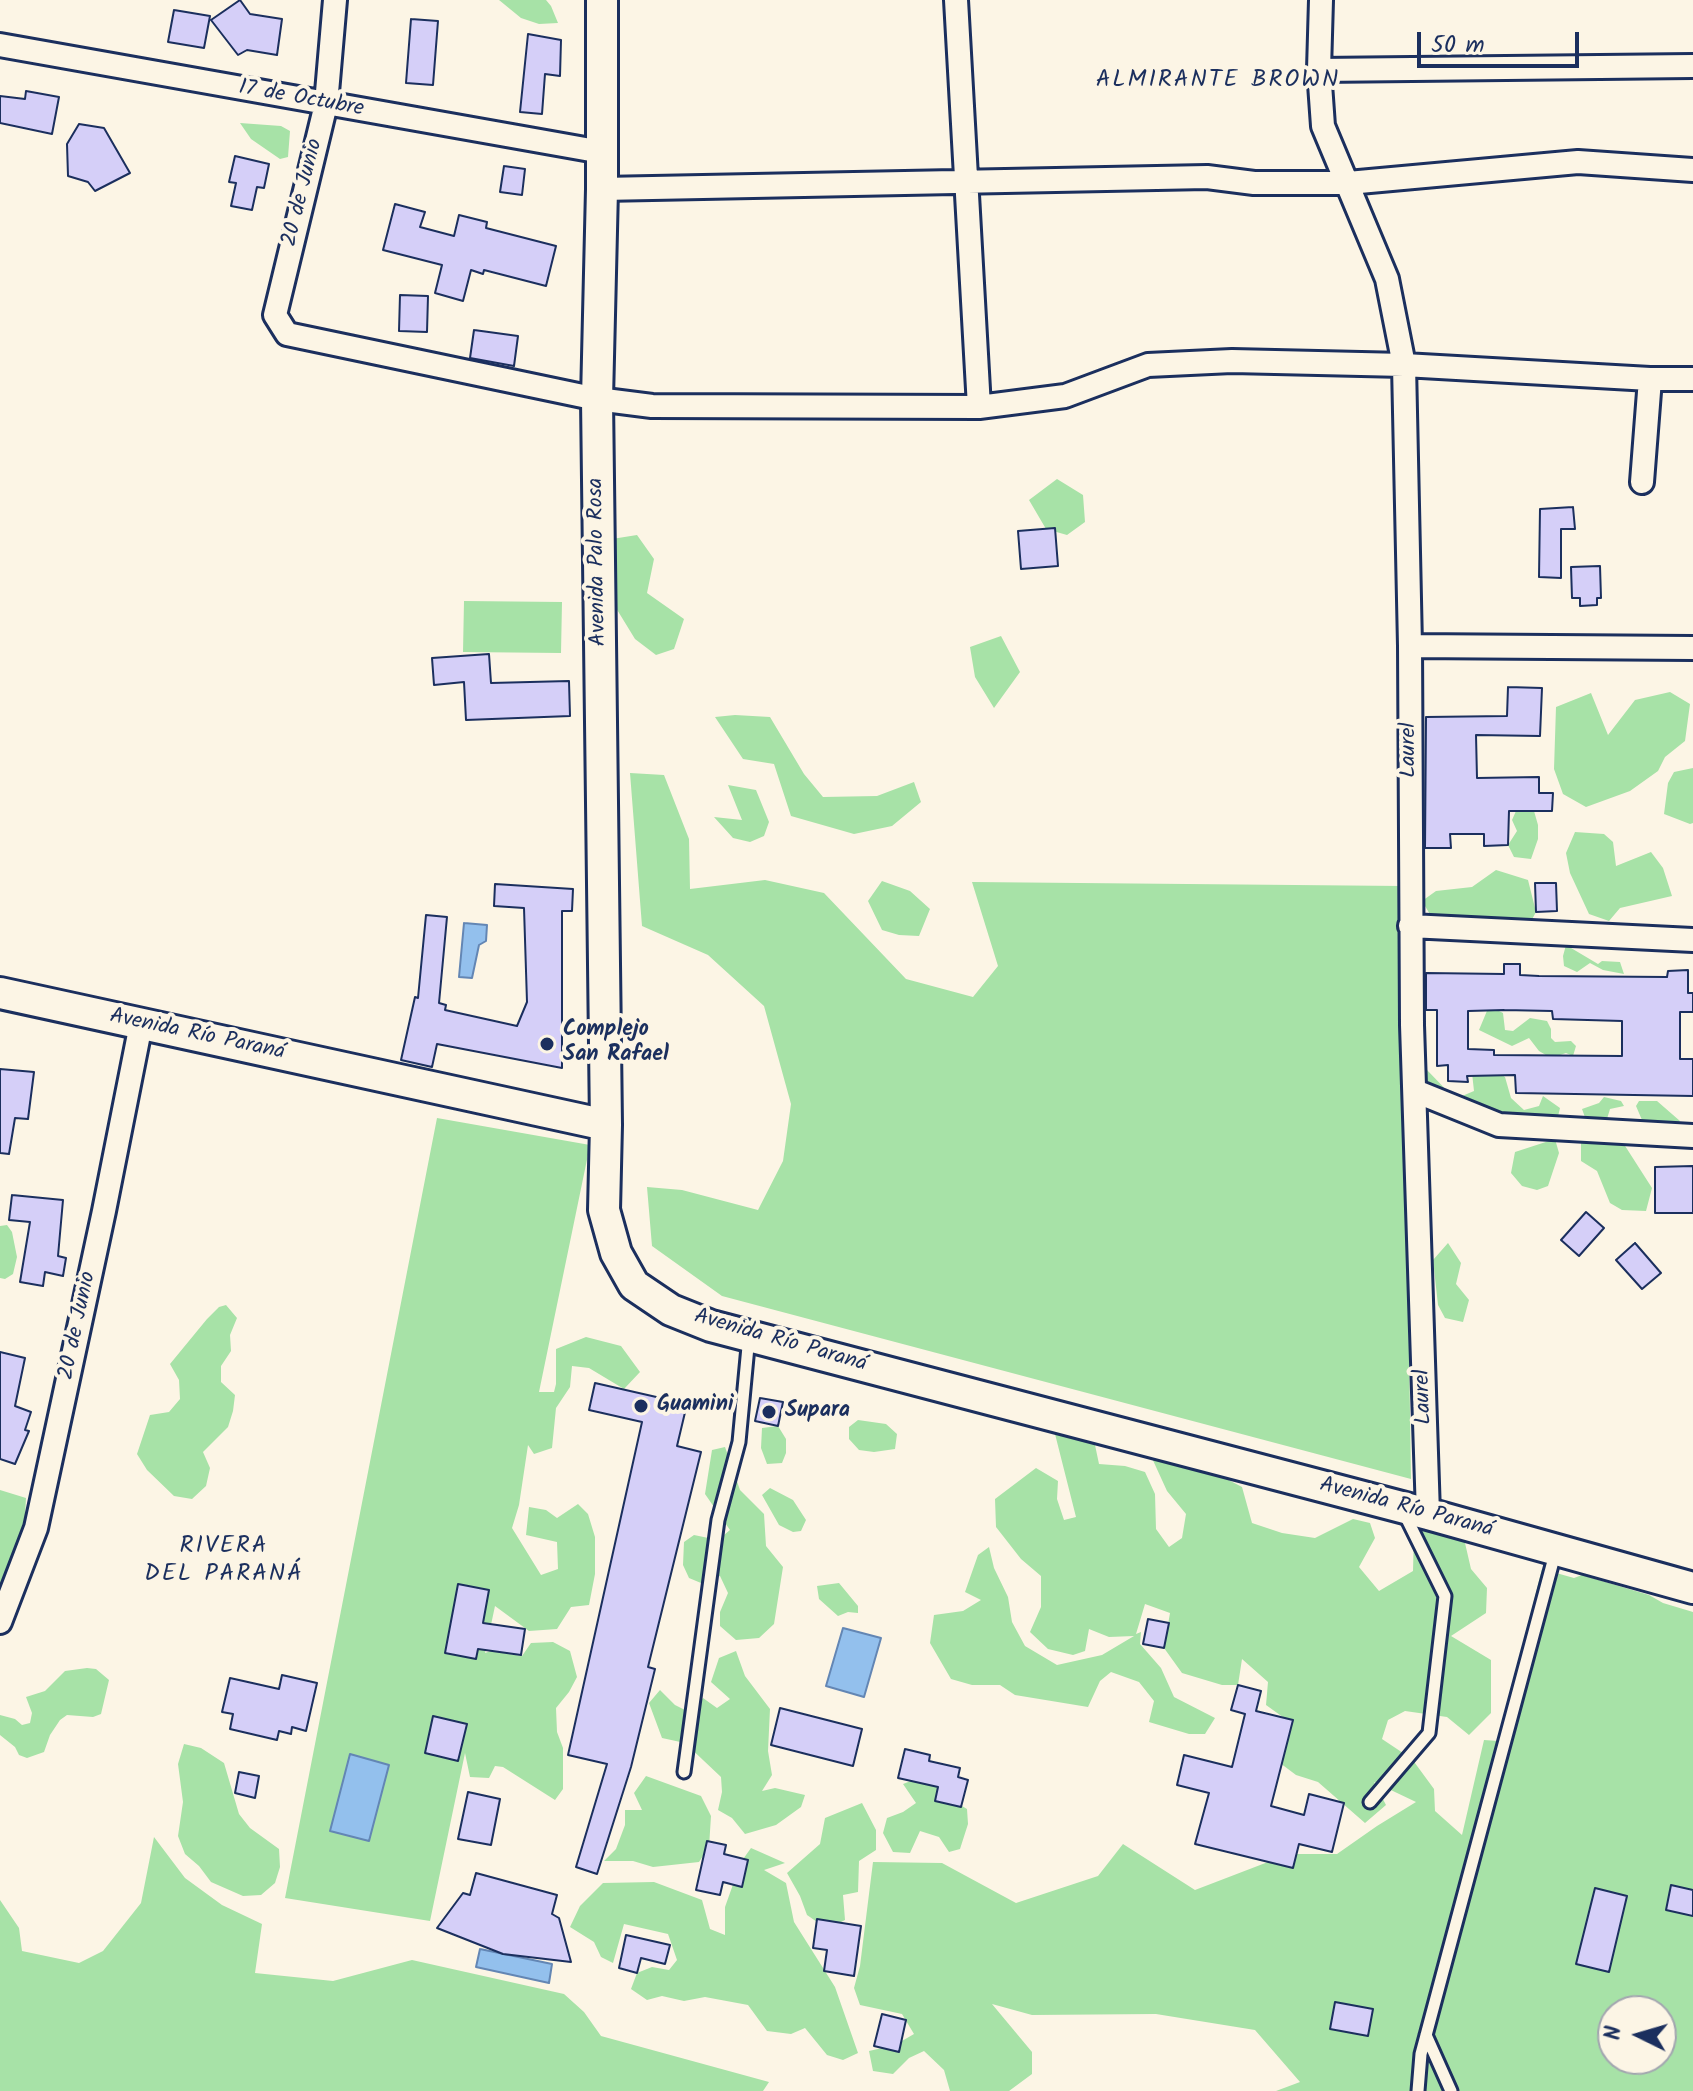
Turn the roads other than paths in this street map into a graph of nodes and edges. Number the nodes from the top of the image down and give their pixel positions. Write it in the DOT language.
graph roads {
  1 [pos="335,0"];
  2 [pos="956,0"];
  3 [pos="1321,0"];
  4 [pos="601,1"];
  5 [pos="0,45"];
  6 [pos="1693,66"];
  7 [pos="1319,70"];
  8 [pos="326,104"];
  9 [pos="602,152"];
  10 [pos="1693,170"];
  11 [pos="967,182"];
  12 [pos="1348,183"];
  13 [pos="602,189"];
  14 [pos="1404,365"];
  15 [pos="1650,379"];
  16 [pos="1693,379"];
  17 [pos="597,399"];
  18 [pos="979,407"];
  19 [pos="1642,482"];
  20 [pos="1410,646"];
  21 [pos="1693,648"];
  22 [pos="1410,926"];
  23 [pos="1693,940"];
  24 [pos="0,993"];
  25 [pos="141,1024"];
  26 [pos="1415,1091"];
  27 [pos="606,1125"];
  28 [pos="1693,1136"];
  29 [pos="749,1336"];
  30 [pos="1414,1510"];
  31 [pos="1556,1549"];
  32 [pos="1693,1588"];
  33 [pos="0,1622"];
  34 [pos="684,1772"];
  35 [pos="1370,1802"];
  36 [pos="1426,2035"];
  37 [pos="1418,2091"];
  38 [pos="1451,2091"];
  1 -- 8 [label="street, 20 de Junio"];
  2 -- 11 [label="street"];
  3 -- 7 [label="street, Laurel"];
  4 -- 9 [label="main road, Avenida Palo Rosa"];
  5 -- 8 [label="street, 17 de Octubre"];
  6 -- 7 [label="street"];
  7 -- 12 [label="street, Laurel"];
  8 -- 9 [label="street, 17 de Octubre"];
  8 -- 17 [label="street, 20 de Junio"];
  9 -- 13 [label="main road, Avenida Palo Rosa"];
  10 -- 12 [label="street"];
  11 -- 12 [label="street"];
  11 -- 13 [label="street"];
  11 -- 18 [label="street"];
  12 -- 14 [label="street, Laurel"];
  13 -- 17 [label="main road, Avenida Palo Rosa"];
  14 -- 15 [label="street"];
  14 -- 18 [label="street"];
  14 -- 20 [label="street, Laurel"];
  15 -- 16 [label="street"];
  15 -- 19 [label="street"];
  17 -- 18 [label="street"];
  17 -- 27 [label="main road, Avenida Palo Rosa"];
  20 -- 21 [label="street"];
  20 -- 22 [label="street, Laurel"];
  22 -- 23 [label="street"];
  22 -- 26 [label="street, Laurel"];
  24 -- 25 [label="main road, Avenida Río Paraná"];
  25 -- 27 [label="main road, Avenida Río Paraná"];
  25 -- 33 [label="street, 20 de Junio"];
  26 -- 28 [label="street"];
  26 -- 30 [label="street, Laurel"];
  27 -- 29 [label="main road, Avenida Río Paraná"];
  29 -- 30 [label="main road, Avenida Río Paraná"];
  29 -- 34 [label="lane"];
  30 -- 31 [label="main road, Avenida Río Paraná"];
  30 -- 35 [label="lane"];
  31 -- 32 [label="main road, Avenida Río Paraná"];
  31 -- 36 [label="lane"];
  36 -- 37 [label="lane"];
  36 -- 38 [label="lane"];
}
